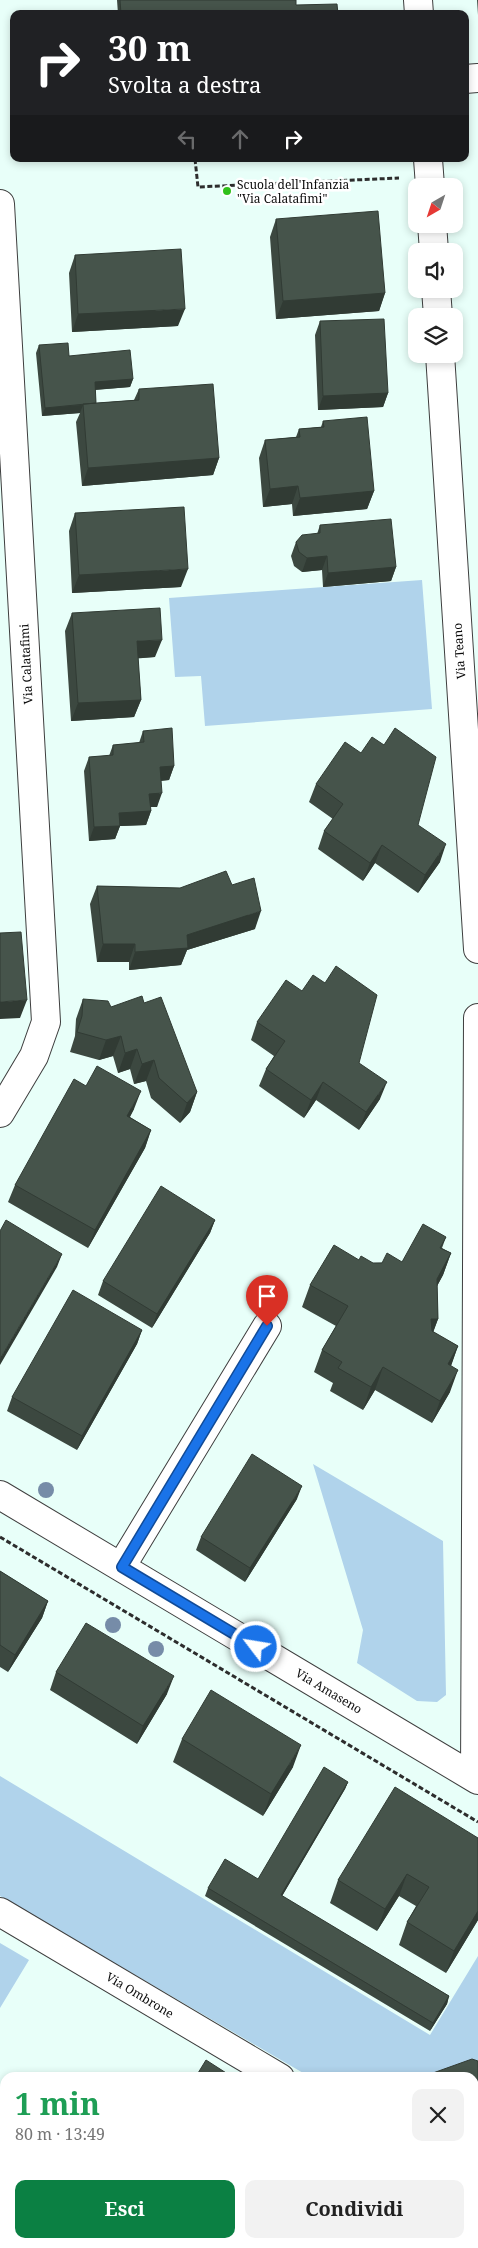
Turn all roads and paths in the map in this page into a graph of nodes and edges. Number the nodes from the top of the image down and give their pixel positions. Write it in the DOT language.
graph roads {
  1 [pos="195,162"];
  2 [pos="428,162"];
  3 [pos="402,178"];
  4 [pos="429,178"];
  5 [pos="0,204"];
  6 [pos="441,363"];
  7 [pos="478,948"];
  8 [pos="478,1018"];
  9 [pos="0,1112"];
  10 [pos="267,1326"];
  11 [pos="0,1495"];
  12 [pos="0,1537"];
  13 [pos="122,1567"];
  14 [pos="477,1779"];
  15 [pos="478,1822"];
  16 [pos="0,1912"];
  17 [pos="270,2072"];
  1 -- 3 [label="path"];
  2 -- 4 [label="street"];
  5 -- 9 [label="street, Via Calatafimi"];
  6 -- 7 [label="street, Via Teano"];
  8 -- 14 [label="street"];
  10 -- 13 [label="street"];
  11 -- 13 [label="street, Via Amaseno"];
  12 -- 15 [label="path"];
  13 -- 14 [label="street, Via Amaseno"];
  16 -- 17 [label="street, Via Ombrone"];
}
